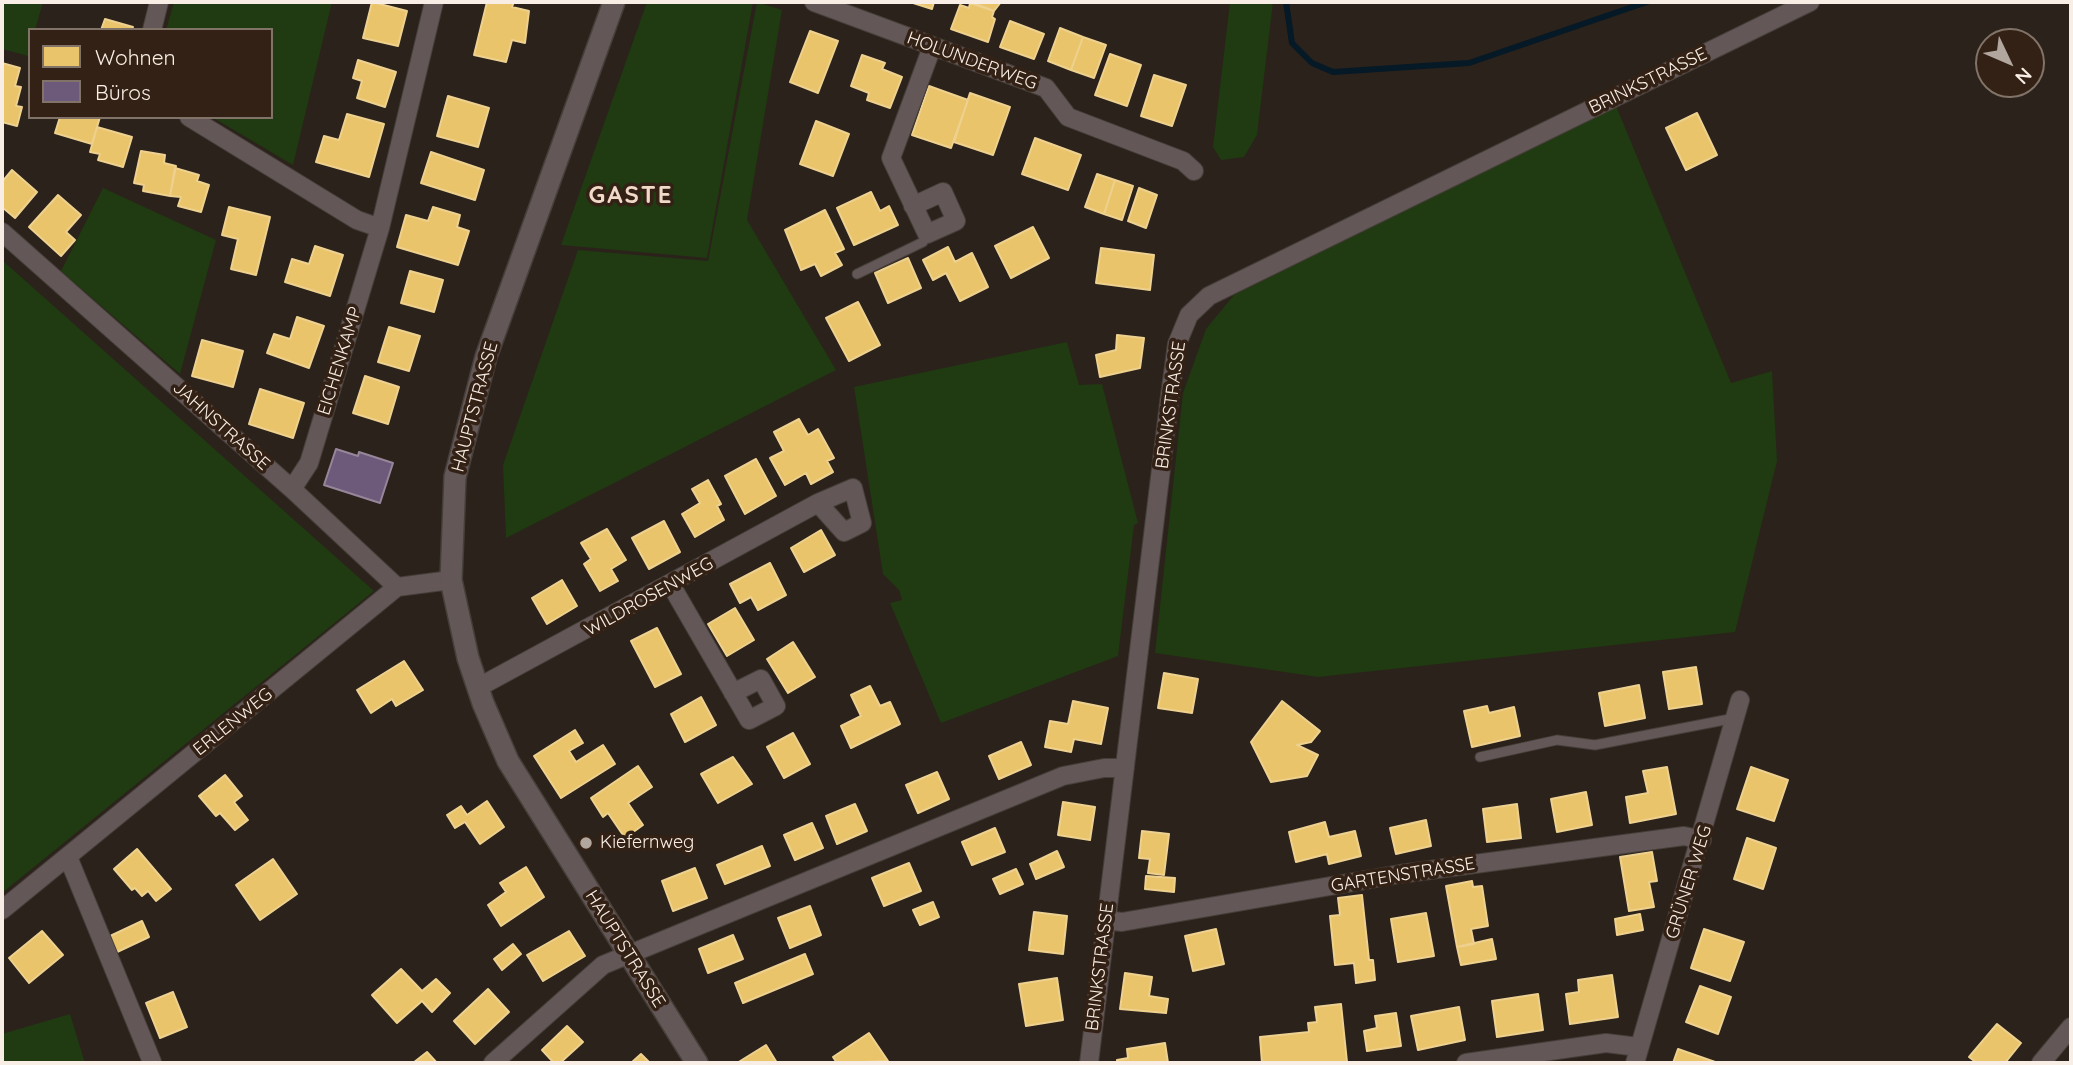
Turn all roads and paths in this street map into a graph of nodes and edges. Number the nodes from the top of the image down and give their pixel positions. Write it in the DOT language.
graph roads {
  1 [pos="159,2"];
  2 [pos="434,2"];
  3 [pos="614,2"];
  4 [pos="814,2"];
  5 [pos="1810,2"];
  6 [pos="152,28"];
  7 [pos="932,47"];
  8 [pos="192,119"];
  9 [pos="1194,171"];
  10 [pos="913,206"];
  11 [pos="380,228"];
  12 [pos="2,232"];
  13 [pos="927,234"];
  14 [pos="857,274"];
  15 [pos="292,489"];
  16 [pos="818,503"];
  17 [pos="452,580"];
  18 [pos="671,585"];
  19 [pos="397,587"];
  20 [pos="477,688"];
  21 [pos="733,694"];
  22 [pos="1738,709"];
  23 [pos="1480,757"];
  24 [pos="1125,768"];
  25 [pos="1702,840"];
  26 [pos="68,857"];
  27 [pos="2,910"];
  28 [pos="1106,920"];
  29 [pos="627,954"];
  30 [pos="2071,1027"];
  31 [pos="1637,1055"];
  32 [pos="152,1062"];
  33 [pos="493,1063"];
  34 [pos="697,1063"];
  35 [pos="1089,1063"];
  36 [pos="1466,1063"];
  37 [pos="2040,1063"];
  1 -- 6 [label="street"];
  2 -- 11 [label="street, EICHENKAMP"];
  3 -- 17 [label="street, HAUPTSTRASSE"];
  4 -- 7 [label="street, HOLUNDERWEG"];
  5 -- 24 [label="street, BRINKSTRASSE"];
  7 -- 9 [label="street, HOLUNDERWEG"];
  7 -- 10 [label="street"];
  8 -- 11 [label="street"];
  10 -- 13 [label="street"];
  10 -- 13 [label="street"];
  11 -- 15 [label="street, EICHENKAMP"];
  12 -- 15 [label="street, JAHNSTRASSE"];
  13 -- 14 [label="lane"];
  15 -- 19 [label="street, JAHNSTRASSE"];
  16 -- 18 [label="street, WILDROSENWEG"];
  17 -- 19 [label="street"];
  17 -- 20 [label="street, HAUPTSTRASSE"];
  18 -- 20 [label="street, WILDROSENWEG"];
  18 -- 21 [label="street"];
  19 -- 26 [label="street, ERLENWEG"];
  20 -- 29 [label="street, HAUPTSTRASSE"];
  22 -- 23 [label="lane"];
  22 -- 25 [label="street, GRÜNER WEG"];
  24 -- 28 [label="street, BRINKSTRASSE"];
  24 -- 29 [label="street"];
  25 -- 28 [label="street, GARTENSTRASSE"];
  25 -- 31 [label="street, GRÜNER WEG"];
  26 -- 27 [label="street, ERLENWEG"];
  26 -- 32 [label="street"];
  28 -- 35 [label="street, BRINKSTRASSE"];
  29 -- 33 [label="street"];
  29 -- 34 [label="street, HAUPTSTRASSE"];
  30 -- 37 [label="street"];
  31 -- 36 [label="street"];
}
